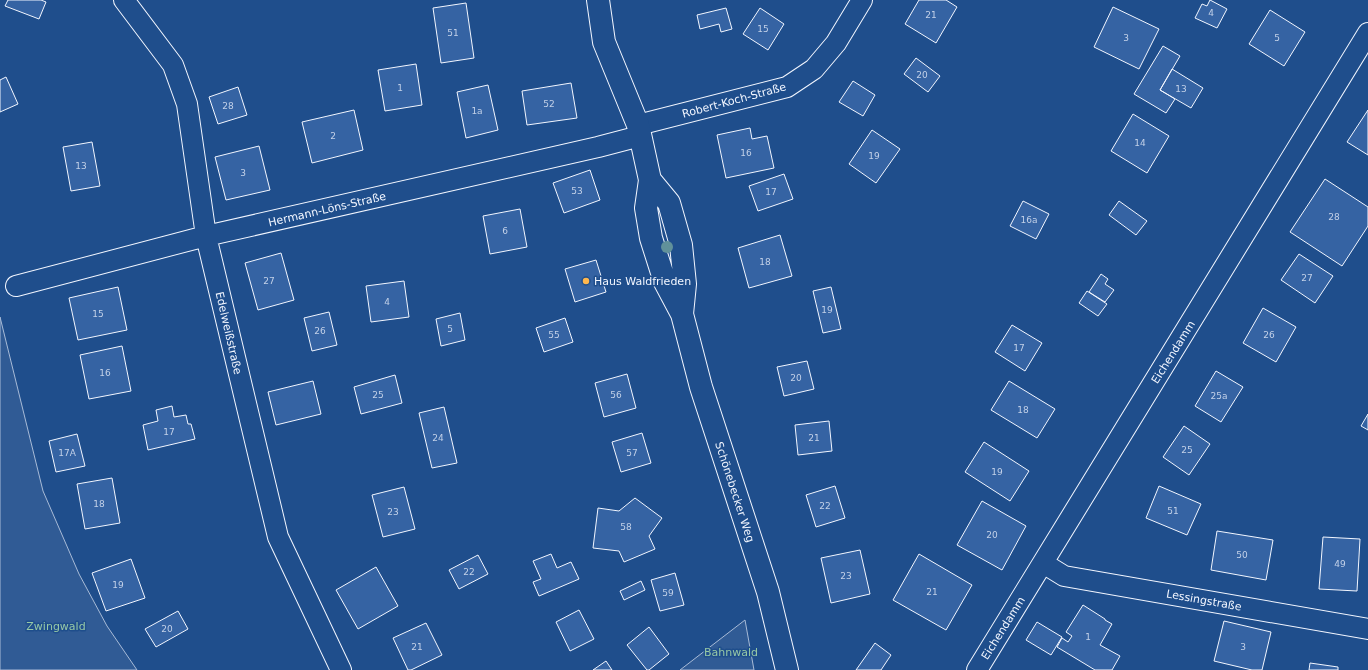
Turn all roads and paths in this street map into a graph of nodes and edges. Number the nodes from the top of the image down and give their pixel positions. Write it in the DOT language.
graph roads {
  1 [pos="124,0"];
  2 [pos="598,0"];
  3 [pos="862,0"];
  4 [pos="1368,33"];
  5 [pos="639,131"];
  6 [pos="206,236"];
  7 [pos="16,286"];
  8 [pos="1043,564"];
  9 [pos="1368,629"];
  10 [pos="341,670"];
  11 [pos="787,670"];
  12 [pos="977,670"];
  1 -- 6 [label="street, Edelweißstraße"];
  2 -- 5 [label="street, Schönebecker Weg"];
  3 -- 5 [label="street, Robert-Koch-Straße"];
  4 -- 8 [label="street, Eichendamm"];
  5 -- 6 [label="street, Hermann-Löns-Straße"];
  5 -- 11 [label="street, Schönebecker Weg"];
  6 -- 7 [label="street, Hermann-Löns-Straße"];
  6 -- 10 [label="street, Edelweißstraße"];
  8 -- 9 [label="street, Lessingstraße"];
  8 -- 12 [label="street, Eichendamm"];
}
